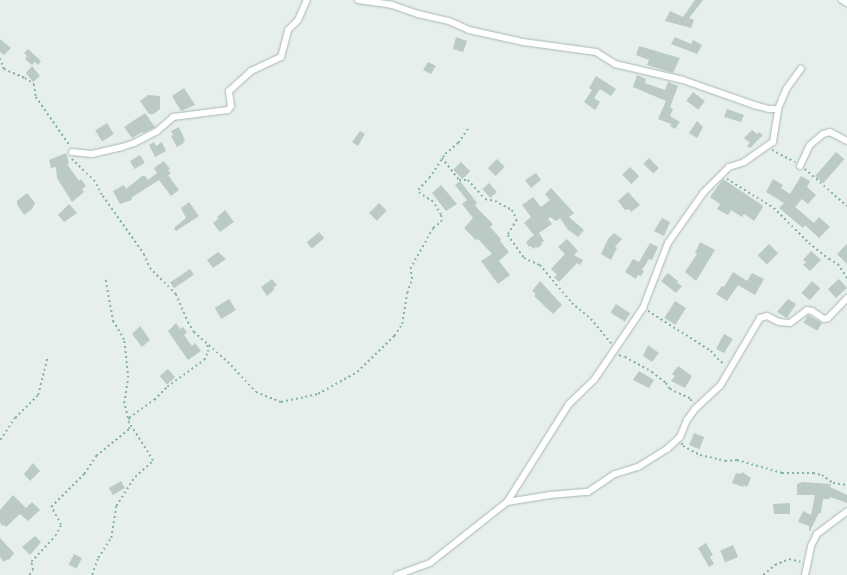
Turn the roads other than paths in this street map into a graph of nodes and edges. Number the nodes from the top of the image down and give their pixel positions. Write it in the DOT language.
graph roads {
  1 [pos="307,0"];
  2 [pos="358,0"];
  3 [pos="842,0"];
  4 [pos="847,2"];
  5 [pos="801,69"];
  6 [pos="778,109"];
  7 [pos="847,141"];
  8 [pos="72,152"];
  9 [pos="800,166"];
  10 [pos="847,298"];
  11 [pos="508,502"];
  12 [pos="847,511"];
  13 [pos="397,575"];
  14 [pos="805,575"];
  1 -- 8 [label="street"];
  2 -- 6 [label="street"];
  3 -- 4 [label="street"];
  5 -- 6 [label="street"];
  6 -- 11 [label="street"];
  7 -- 9 [label="street"];
  10 -- 11 [label="street"];
  11 -- 13 [label="street"];
  12 -- 14 [label="street"];
}
